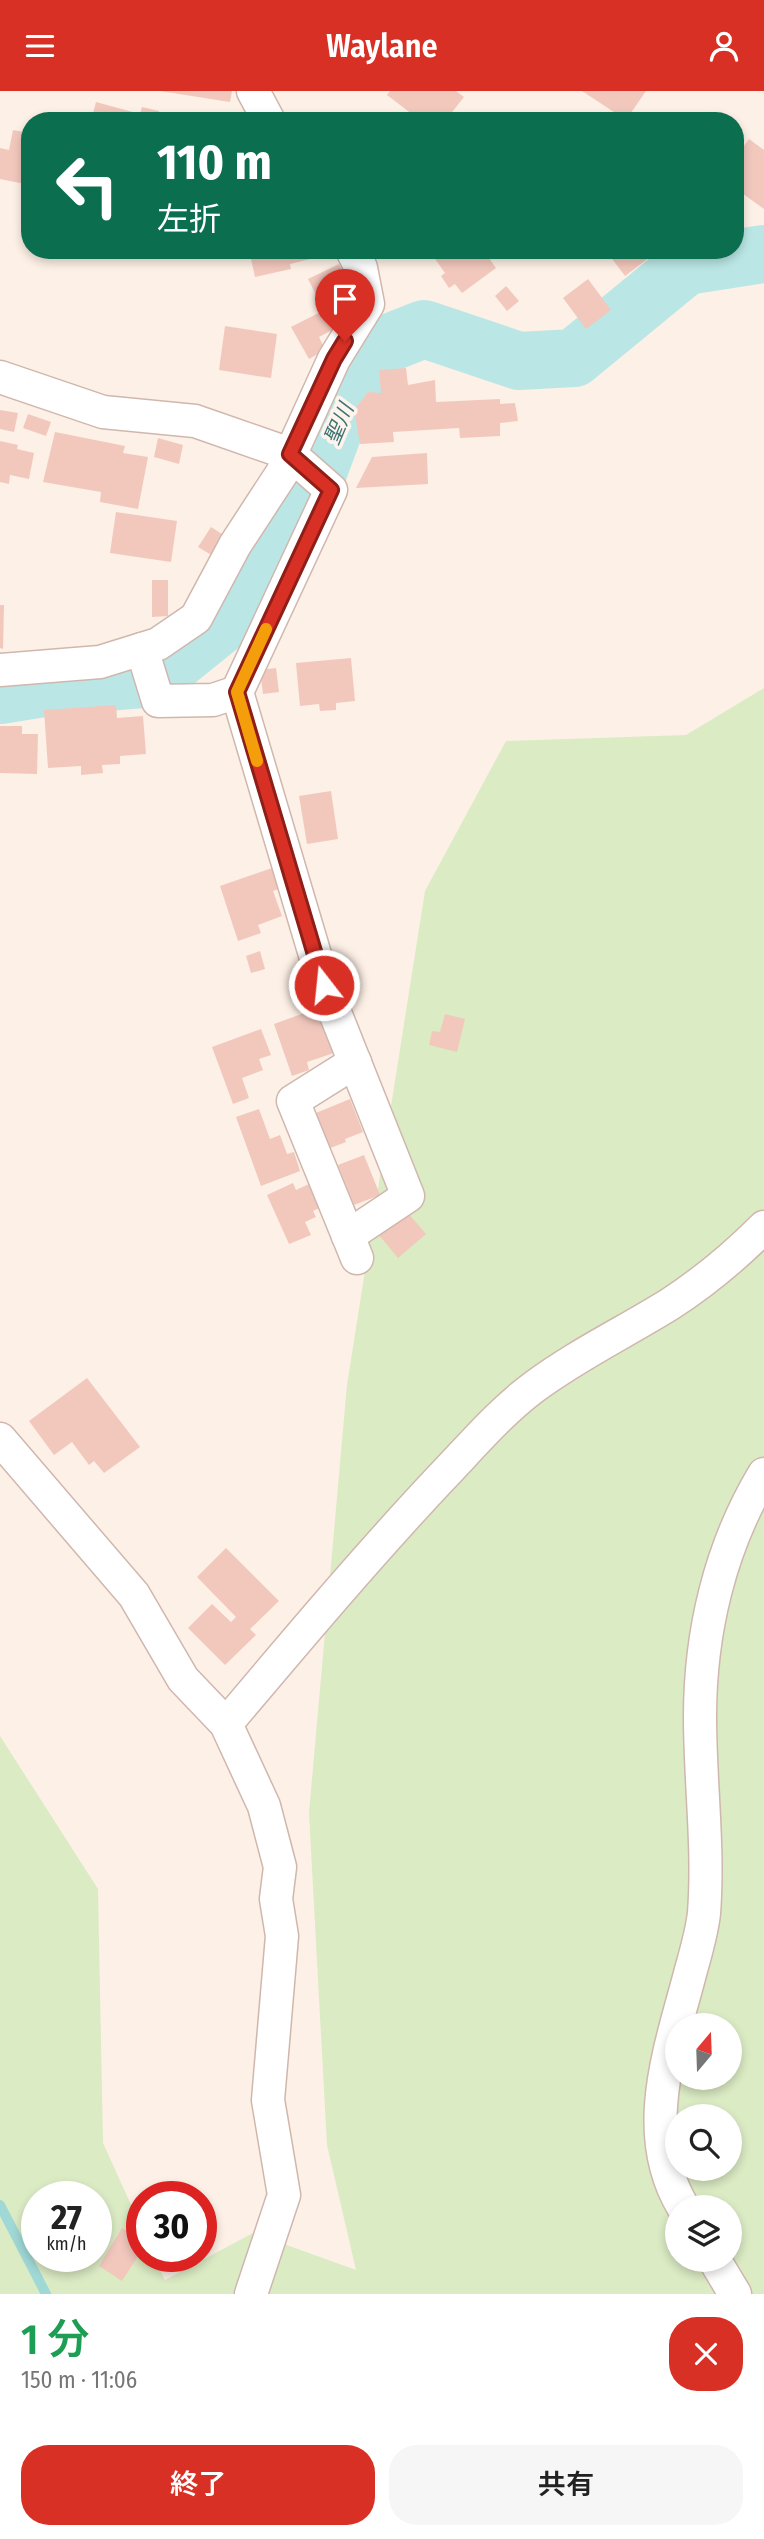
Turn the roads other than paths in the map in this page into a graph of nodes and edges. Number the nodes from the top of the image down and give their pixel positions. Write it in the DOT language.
graph roads {
  1 [pos="253,91"];
  2 [pos="264,112"];
  3 [pos="356,259"];
  4 [pos="0,377"];
  5 [pos="290,454"];
  6 [pos="142,649"];
  7 [pos="0,670"];
  8 [pos="237,692"];
  9 [pos="355,1062"];
  10 [pos="764,1227"];
  11 [pos="0,1439"];
  12 [pos="764,1474"];
  13 [pos="226,1724"];
  14 [pos="678,2195"];
  15 [pos="722,2272"];
  16 [pos="251,2294"];
  17 [pos="735,2294"];
  1 -- 2 [label="street"];
  3 -- 5 [label="street"];
  4 -- 5 [label="street"];
  5 -- 6 [label="street"];
  5 -- 8 [label="street"];
  6 -- 7 [label="street"];
  6 -- 8 [label="street"];
  8 -- 9 [label="street"];
  9 -- 9 [label="street"];
  10 -- 13 [label="street"];
  11 -- 13 [label="street"];
  12 -- 14 [label="street"];
  13 -- 16 [label="street"];
  15 -- 17 [label="street"];
}
